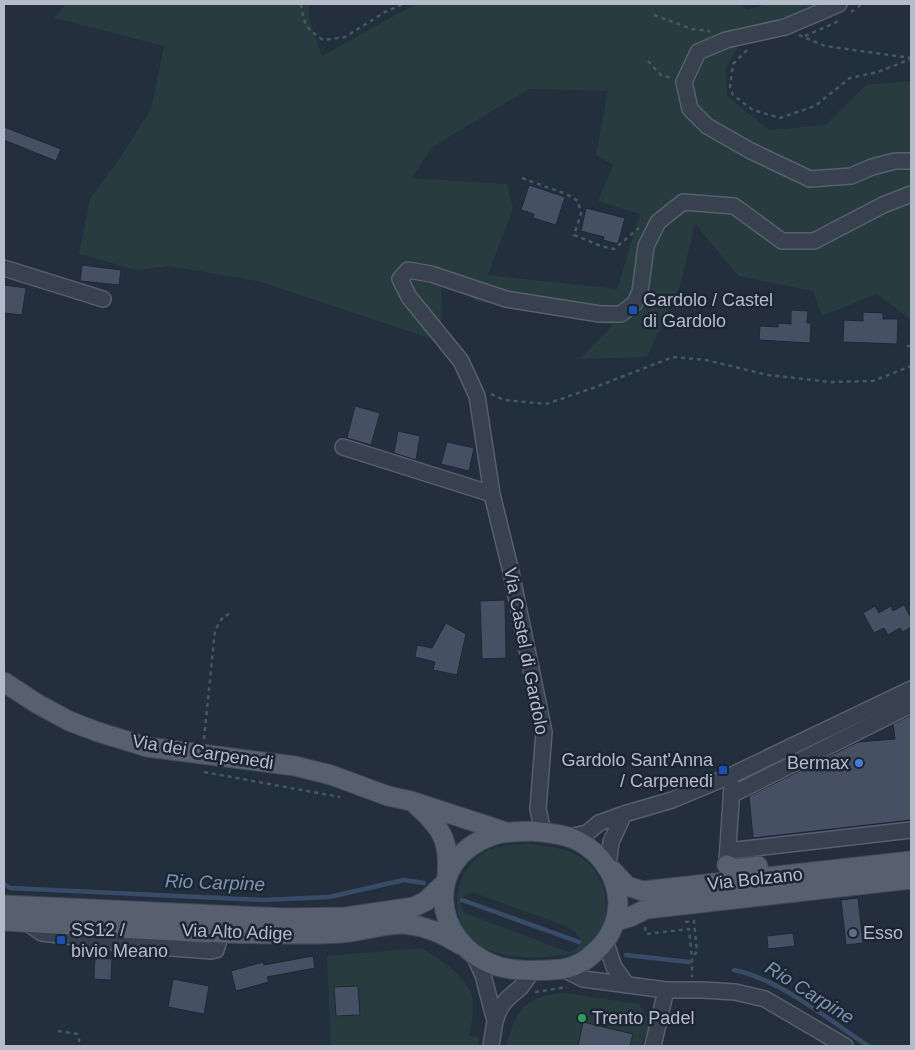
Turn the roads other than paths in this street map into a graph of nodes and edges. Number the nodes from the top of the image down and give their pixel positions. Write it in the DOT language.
graph roads {
  1 [pos="839,4"];
  2 [pos="911,161"];
  3 [pos="911,194"];
  4 [pos="4,268"];
  5 [pos="103,299"];
  6 [pos="343,447"];
  7 [pos="492,494"];
  8 [pos="4,682"];
  9 [pos="911,689"];
  10 [pos="911,704"];
  11 [pos="732,775"];
  12 [pos="731,795"];
  13 [pos="411,801"];
  14 [pos="538,809"];
  15 [pos="624,814"];
  16 [pos="911,830"];
  17 [pos="511,832"];
  18 [pos="543,832"];
  19 [pos="569,837"];
  20 [pos="727,858"];
  21 [pos="911,861"];
  22 [pos="608,866"];
  23 [pos="838,870"];
  24 [pos="911,879"];
  25 [pos="445,881"];
  26 [pos="4,906"];
  27 [pos="4,921"];
  28 [pos="616,921"];
  29 [pos="606,943"];
  30 [pos="468,950"];
  31 [pos="562,969"];
  32 [pos="532,970"];
  33 [pos="626,985"];
  34 [pos="666,990"];
  35 [pos="495,1021"];
  36 [pos="491,1046"];
  37 [pos="653,1046"];
  38 [pos="845,1046"];
  1 -- 2 [label="street"];
  3 -- 7 [label="street, Via Castel di Gardolo"];
  4 -- 5 [label="street"];
  6 -- 7 [label="street"];
  7 -- 14 [label="street, Via Castel di Gardolo"];
  8 -- 13 [label="main road, Via dei Carpenedi"];
  9 -- 11 [label="street"];
  10 -- 12 [label="street"];
  11 -- 12 [label="street"];
  11 -- 15 [label="street"];
  12 -- 20 [label="street"];
  13 -- 17 [label="main road, Via dei Carpenedi"];
  13 -- 25 [label="main road, Via dei Carpenedi"];
  14 -- 17 [label="street"];
  14 -- 18 [label="street, Via Castel di Gardolo"];
  15 -- 19 [label="street"];
  15 -- 22 [label="street"];
  16 -- 20 [label="street"];
  17 -- 18 [label="main road"];
  17 -- 25 [label="main road"];
  18 -- 19 [label="main road"];
  19 -- 22 [label="main road"];
  20 -- 23 [label="main road"];
  21 -- 23 [label="main road, Via Bolzano"];
  22 -- 23 [label="main road, Via Bolzano"];
  22 -- 28 [label="main road"];
  24 -- 28 [label="main road, Via Bolzano"];
  25 -- 26 [label="main road, Via Alto Adige"];
  25 -- 30 [label="main road"];
  27 -- 30 [label="main road, Via Alto Adige"];
  28 -- 29 [label="main road"];
  29 -- 31 [label="main road"];
  29 -- 33 [label="street"];
  30 -- 32 [label="main road"];
  30 -- 35 [label="street"];
  31 -- 32 [label="main road"];
  31 -- 33 [label="street"];
  32 -- 35 [label="street"];
  33 -- 34 [label="street"];
  34 -- 37 [label="street"];
  34 -- 38 [label="street"];
  35 -- 36 [label="street"];
}
